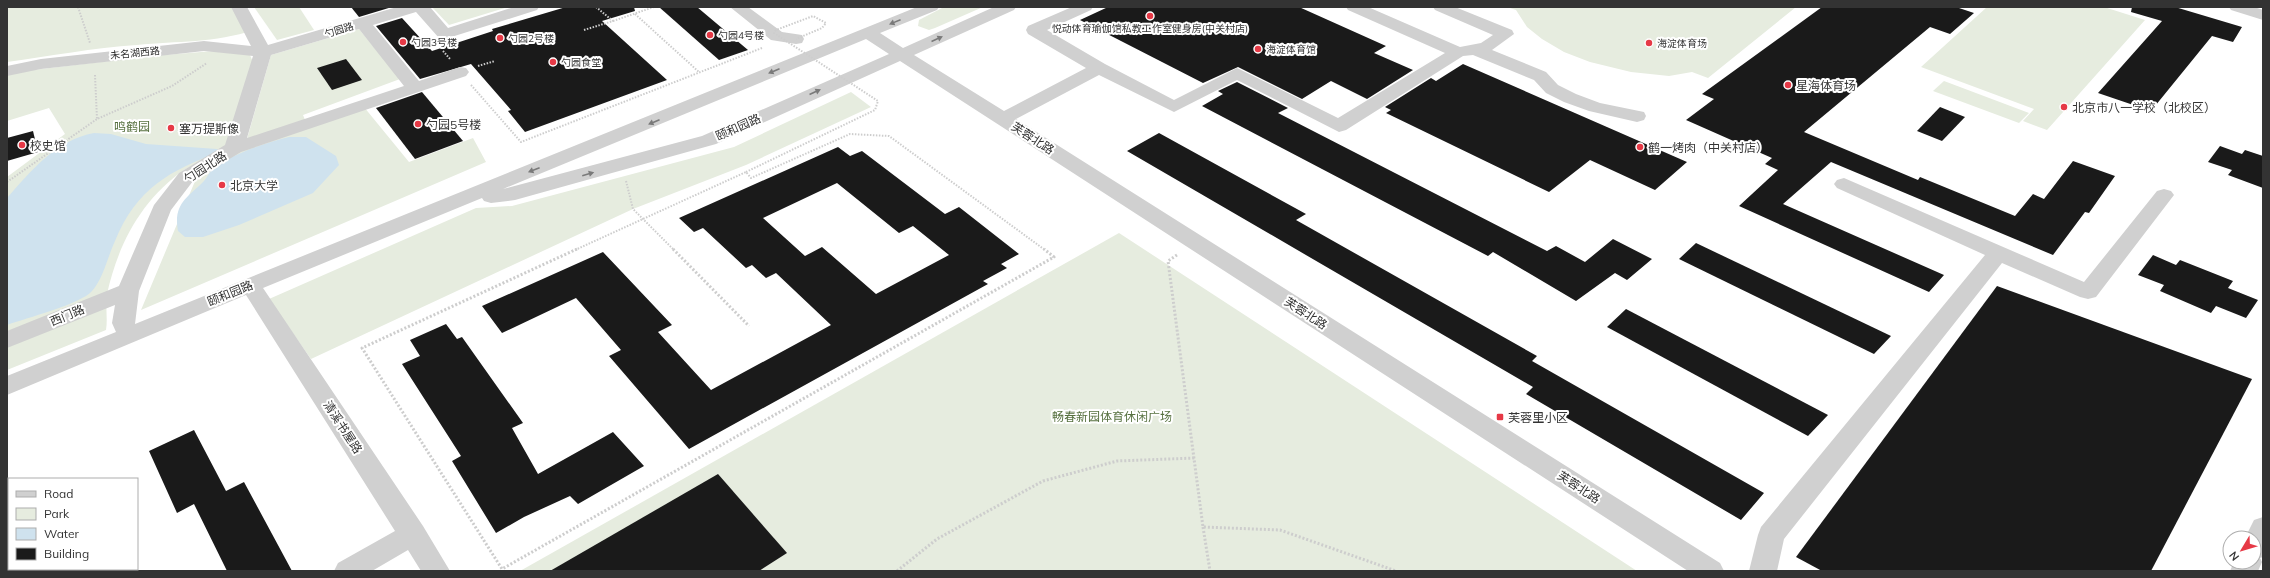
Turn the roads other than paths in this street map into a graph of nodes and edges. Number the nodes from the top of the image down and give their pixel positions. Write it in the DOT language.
graph roads {
  1 [pos="239,7"];
  2 [pos="415,7"];
  3 [pos="421,7"];
  4 [pos="531,7"];
  5 [pos="738,7"];
  6 [pos="931,7"];
  7 [pos="1008,7"];
  8 [pos="1085,7"];
  9 [pos="1354,7"];
  10 [pos="1441,7"];
  11 [pos="2237,7"];
  12 [pos="2263,15"];
  13 [pos="363,23"];
  14 [pos="868,33"];
  15 [pos="787,40"];
  16 [pos="1466,50"];
  17 [pos="264,52"];
  18 [pos="902,54"];
  19 [pos="1099,68"];
  20 [pos="7,71"];
  21 [pos="460,72"];
  22 [pos="415,88"];
  23 [pos="1637,116"];
  24 [pos="1003,119"];
  25 [pos="234,148"];
  26 [pos="1844,184"];
  27 [pos="2164,195"];
  28 [pos="454,202"];
  29 [pos="1998,253"];
  30 [pos="250,285"];
  31 [pos="128,291"];
  32 [pos="126,329"];
  33 [pos="7,340"];
  34 [pos="7,386"];
  35 [pos="413,534"];
  36 [pos="348,571"];
  37 [pos="436,571"];
  38 [pos="1710,571"];
  39 [pos="1763,571"];
  1 -- 17 [label="street"];
  2 -- 13 [label="street, 勺园路"];
  3 -- 4 [label="street"];
  5 -- 15 [label="street"];
  6 -- 14 [label="street, 颐和园路, one-way"];
  18 -- 7 [label="street, 颐和园路, one-way"];
  8 -- 19 [label="street"];
  9 -- 16 [label="street"];
  10 -- 16 [label="street"];
  11 -- 12 [label="street"];
  13 -- 17 [label="street, 勺园路"];
  13 -- 22 [label="street"];
  14 -- 18 [label="street, 芙蓉北路"];
  14 -- 28 [label="street, 颐和园路, one-way"];
  16 -- 19 [label="street"];
  16 -- 23 [label="street"];
  17 -- 20 [label="street, 未名湖西路"];
  17 -- 25 [label="street, 勺园北路"];
  18 -- 24 [label="street, 芙蓉北路"];
  28 -- 18 [label="street, 颐和园路, one-way"];
  19 -- 24 [label="street"];
  21 -- 22 [label="street"];
  22 -- 25 [label="street"];
  24 -- 38 [label="street, 芙蓉北路"];
  25 -- 31 [label="street, 勺园北路"];
  26 -- 29 [label="street"];
  27 -- 29 [label="street"];
  28 -- 30 [label="street, 颐和园路"];
  29 -- 39 [label="street"];
  30 -- 32 [label="street, 颐和园路"];
  30 -- 35 [label="street, 清溪书屋路"];
  31 -- 32 [label="street, 勺园北路"];
  31 -- 33 [label="street, 西门路"];
  32 -- 34 [label="street, 颐和园路"];
  35 -- 36 [label="street"];
  35 -- 37 [label="street, 清溪书屋路"];
}
